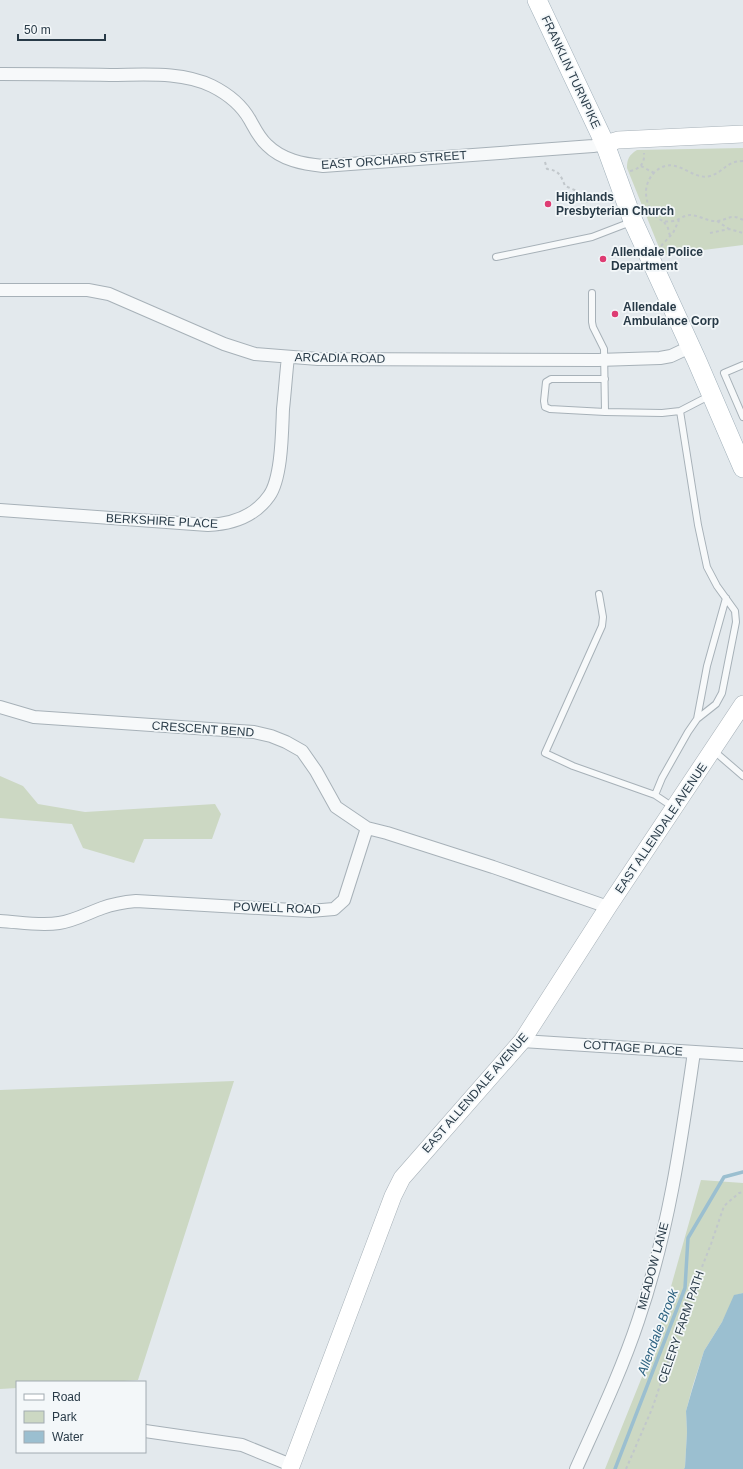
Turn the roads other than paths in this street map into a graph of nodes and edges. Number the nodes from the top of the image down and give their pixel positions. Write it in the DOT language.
graph roads {
  1 [pos="538,0"];
  2 [pos="0,74"];
  3 [pos="743,134"];
  4 [pos="605,144"];
  5 [pos="633,221"];
  6 [pos="496,258"];
  7 [pos="0,290"];
  8 [pos="592,293"];
  9 [pos="690,347"];
  10 [pos="288,357"];
  11 [pos="605,360"];
  12 [pos="743,365"];
  13 [pos="606,379"];
  14 [pos="712,394"];
  15 [pos="680,411"];
  16 [pos="605,412"];
  17 [pos="743,417"];
  18 [pos="743,468"];
  19 [pos="0,510"];
  20 [pos="599,594"];
  21 [pos="726,598"];
  22 [pos="743,704"];
  23 [pos="0,707"];
  24 [pos="698,719"];
  25 [pos="713,750"];
  26 [pos="743,776"];
  27 [pos="655,794"];
  28 [pos="674,808"];
  29 [pos="367,828"];
  30 [pos="608,908"];
  31 [pos="0,921"];
  32 [pos="522,1041"];
  33 [pos="694,1052"];
  34 [pos="743,1055"];
  35 [pos="146,1431"];
  36 [pos="290,1467"];
  37 [pos="576,1469"];
  1 -- 4 [label="main road, FRANKLIN TURNPIKE"];
  2 -- 4 [label="street, EAST ORCHARD STREET"];
  3 -- 4 [label="main road"];
  4 -- 5 [label="main road, FRANKLIN TURNPIKE"];
  5 -- 6 [label="lane"];
  5 -- 9 [label="main road, FRANKLIN TURNPIKE"];
  7 -- 10 [label="street, ARCADIA ROAD"];
  8 -- 11 [label="lane"];
  9 -- 11 [label="street, ARCADIA ROAD"];
  9 -- 14 [label="main road, FRANKLIN TURNPIKE"];
  10 -- 11 [label="street, ARCADIA ROAD"];
  10 -- 19 [label="street, BERKSHIRE PLACE"];
  11 -- 13 [label="lane"];
  12 -- 17 [label="lane"];
  13 -- 16 [label="lane"];
  13 -- 16 [label="lane"];
  14 -- 15 [label="lane"];
  14 -- 18 [label="main road, FRANKLIN TURNPIKE"];
  15 -- 16 [label="lane"];
  15 -- 21 [label="lane"];
  20 -- 27 [label="lane"];
  21 -- 24 [label="lane"];
  21 -- 24 [label="lane"];
  22 -- 25 [label="main road, EAST ALLENDALE AVENUE"];
  23 -- 29 [label="street, CRESCENT BEND"];
  24 -- 27 [label="lane"];
  25 -- 26 [label="lane"];
  25 -- 28 [label="main road, EAST ALLENDALE AVENUE"];
  27 -- 28 [label="lane"];
  28 -- 30 [label="main road, EAST ALLENDALE AVENUE"];
  29 -- 30 [label="street"];
  29 -- 31 [label="street, POWELL ROAD"];
  30 -- 32 [label="main road, EAST ALLENDALE AVENUE"];
  32 -- 33 [label="street, COTTAGE PLACE"];
  32 -- 36 [label="main road, EAST ALLENDALE AVENUE"];
  33 -- 34 [label="street, COTTAGE PLACE"];
  33 -- 37 [label="street, MEADOW LANE"];
  35 -- 36 [label="street"];
}
